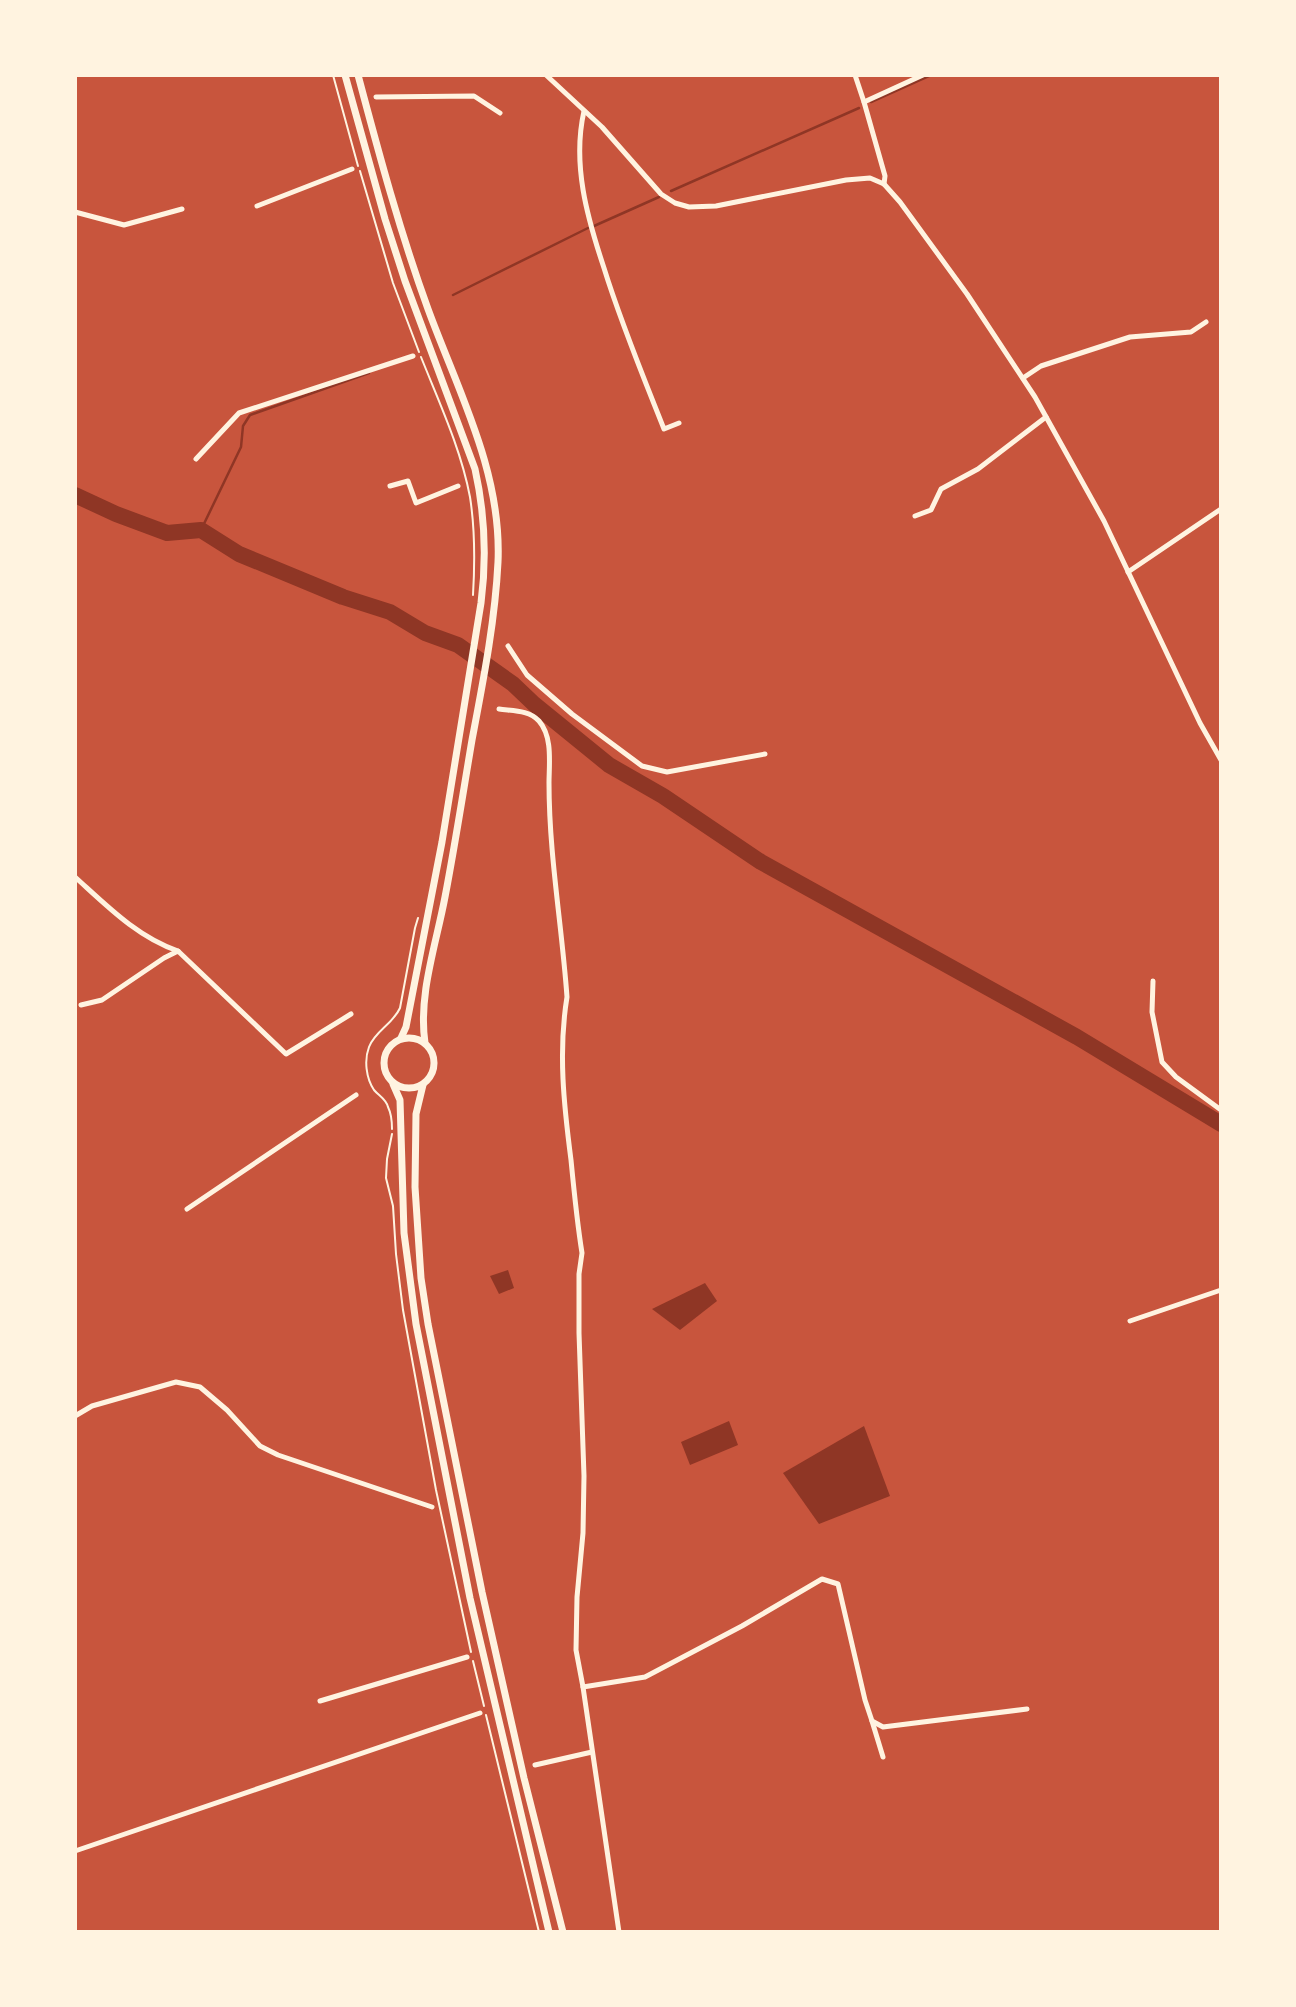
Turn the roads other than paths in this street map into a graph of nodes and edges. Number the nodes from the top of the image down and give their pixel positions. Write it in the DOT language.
graph roads {
  1 [pos="345,75"];
  2 [pos="358,75"];
  3 [pos="546,75"];
  4 [pos="855,75"];
  5 [pos="923,75"];
  6 [pos="376,97"];
  7 [pos="864,102"];
  8 [pos="584,111"];
  9 [pos="500,113"];
  10 [pos="352,169"];
  11 [pos="884,184"];
  12 [pos="257,206"];
  13 [pos="182,209"];
  14 [pos="75,212"];
  15 [pos="1206,323"];
  16 [pos="413,356"];
  17 [pos="1023,378"];
  18 [pos="1046,417"];
  19 [pos="679,423"];
  20 [pos="196,459"];
  21 [pos="390,486"];
  22 [pos="458,486"];
  23 [pos="1221,509"];
  24 [pos="915,516"];
  25 [pos="1128,572"];
  26 [pos="508,646"];
  27 [pos="499,709"];
  28 [pos="765,754"];
  29 [pos="1221,759"];
  30 [pos="75,877"];
  31 [pos="178,951"];
  32 [pos="1153,981"];
  33 [pos="81,1005"];
  34 [pos="351,1014"];
  35 [pos="401,1038"];
  36 [pos="425,1043"];
  37 [pos="393,1083"];
  38 [pos="423,1085"];
  39 [pos="356,1094"];
  40 [pos="1221,1110"];
  41 [pos="187,1209"];
  42 [pos="1221,1290"];
  43 [pos="1130,1321"];
  44 [pos="75,1416"];
  45 [pos="432,1507"];
  46 [pos="467,1657"];
  47 [pos="583,1687"];
  48 [pos="320,1701"];
  49 [pos="1027,1709"];
  50 [pos="480,1713"];
  51 [pos="872,1721"];
  52 [pos="592,1752"];
  53 [pos="883,1757"];
  54 [pos="535,1765"];
  55 [pos="75,1851"];
  56 [pos="549,1932"];
  57 [pos="563,1932"];
  58 [pos="619,1932"];
  1 -- 35 [label="main road"];
  2 -- 36 [label="main road"];
  3 -- 8 [label="street"];
  4 -- 7 [label="street"];
  5 -- 7 [label="street"];
  6 -- 9 [label="street"];
  7 -- 11 [label="street"];
  8 -- 11 [label="street"];
  8 -- 19 [label="street"];
  10 -- 12 [label="street"];
  11 -- 17 [label="street"];
  13 -- 14 [label="street"];
  15 -- 17 [label="street"];
  16 -- 20 [label="street"];
  17 -- 18 [label="street"];
  18 -- 24 [label="street"];
  18 -- 25 [label="street"];
  21 -- 22 [label="street"];
  23 -- 25 [label="street"];
  25 -- 29 [label="street"];
  26 -- 28 [label="street"];
  27 -- 47 [label="street"];
  30 -- 31 [label="street"];
  31 -- 33 [label="street"];
  31 -- 34 [label="street"];
  32 -- 40 [label="street"];
  35 -- 36 [label="main road"];
  35 -- 37 [label="main road"];
  36 -- 38 [label="main road"];
  37 -- 38 [label="main road"];
  37 -- 56 [label="main road"];
  38 -- 57 [label="main road"];
  39 -- 41 [label="street"];
  42 -- 43 [label="street"];
  44 -- 45 [label="street"];
  46 -- 48 [label="street"];
  47 -- 51 [label="street"];
  47 -- 52 [label="street"];
  49 -- 51 [label="street"];
  50 -- 55 [label="street"];
  51 -- 53 [label="street"];
  52 -- 54 [label="street"];
  52 -- 58 [label="street"];
}
